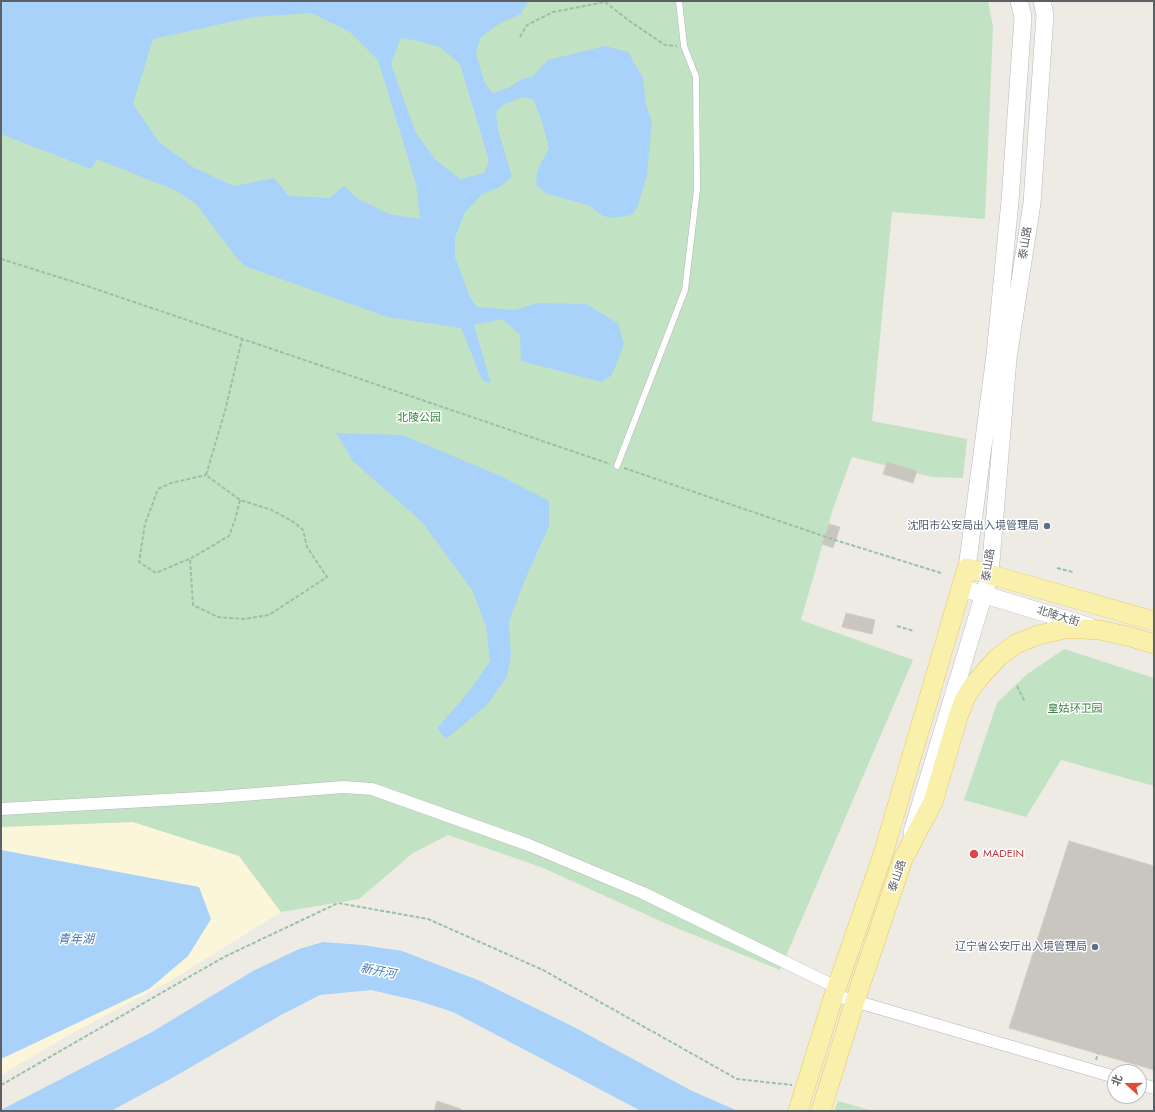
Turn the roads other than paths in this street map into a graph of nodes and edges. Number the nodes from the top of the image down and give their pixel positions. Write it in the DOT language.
graph roads {
  1 [pos="679,1"];
  2 [pos="1019,1"];
  3 [pos="1042,1"];
  4 [pos="617,466"];
  5 [pos="967,568"];
  6 [pos="990,574"];
  7 [pos="962,588"];
  8 [pos="984,594"];
  9 [pos="1154,621"];
  10 [pos="1100,630"];
  11 [pos="1154,644"];
  12 [pos="1,809"];
  13 [pos="903,859"];
  14 [pos="835,991"];
  15 [pos="855,1001"];
  16 [pos="1107,1075"];
  17 [pos="801,1100"];
  18 [pos="821,1109"];
  1 -- 4 [label="lane"];
  2 -- 5 [label="main road, 泰山路"];
  3 -- 6 [label="main road, 泰山路"];
  5 -- 6 [label="main road, 北陵大街"];
  5 -- 7 [label="main road, 泰山路"];
  6 -- 8 [label="main road, 泰山路"];
  6 -- 9 [label="main road, 北陵大街"];
  7 -- 8 [label="main road, 北陵大街"];
  7 -- 14 [label="main road, 泰山路"];
  8 -- 10 [label="main road, 北陵大街"];
  8 -- 13 [label="main road, 泰山路"];
  10 -- 11 [label="main road, 北陵大街"];
  10 -- 13 [label="main road"];
  12 -- 14 [label="street"];
  13 -- 15 [label="main road, 泰山路"];
  14 -- 15 [label="street"];
  14 -- 17 [label="main road, 泰山路"];
  15 -- 16 [label="street"];
  15 -- 18 [label="main road, 泰山路"];
}
